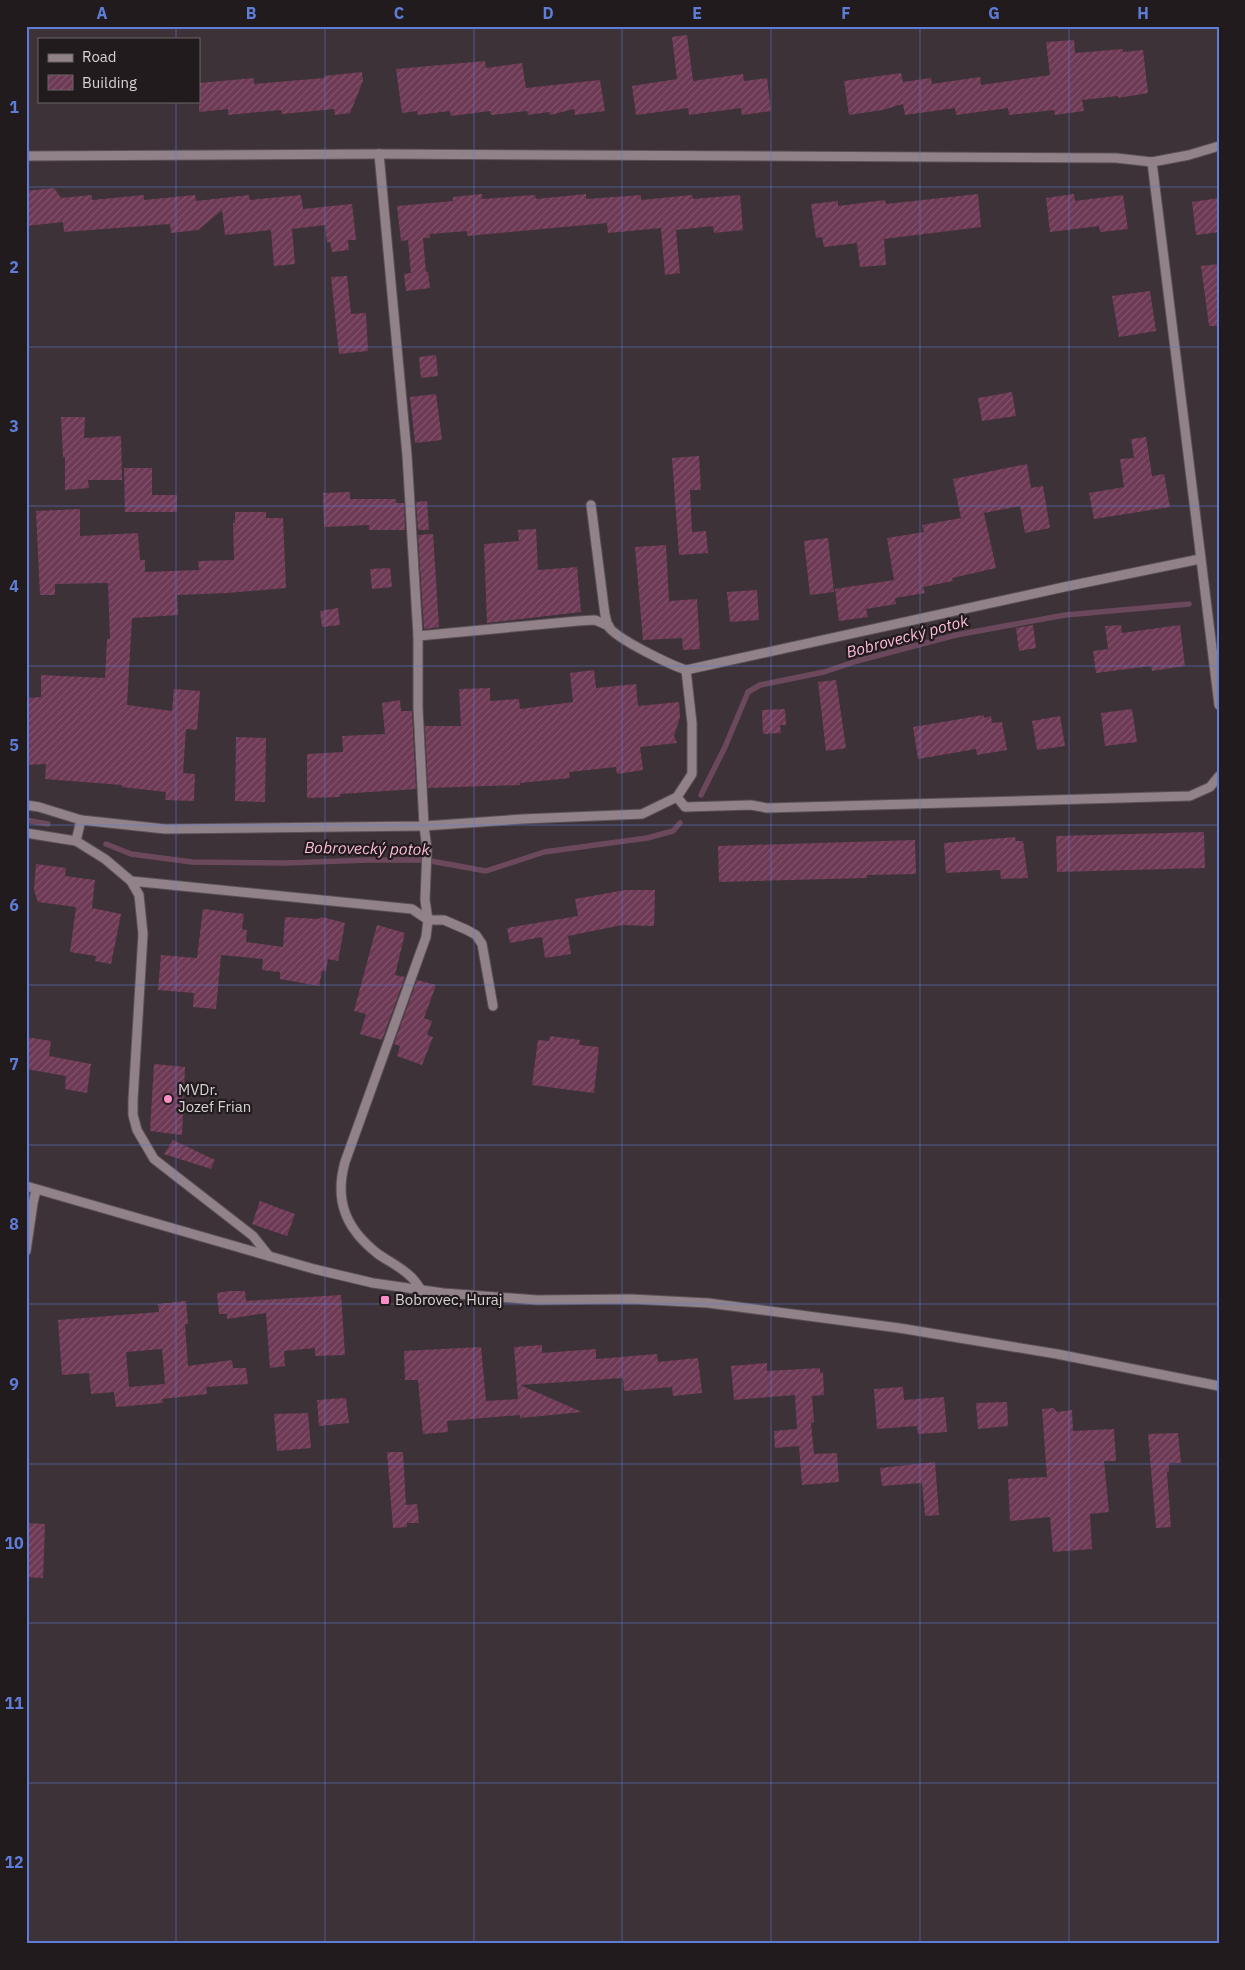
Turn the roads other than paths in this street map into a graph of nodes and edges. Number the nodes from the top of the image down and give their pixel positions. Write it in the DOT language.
graph roads {
  1 [pos="1219,146"];
  2 [pos="379,154"];
  3 [pos="26,156"];
  4 [pos="1152,162"];
  5 [pos="591,505"];
  6 [pos="1200,559"];
  7 [pos="609,626"];
  8 [pos="418,636"];
  9 [pos="686,670"];
  10 [pos="1219,705"];
  11 [pos="1219,776"];
  12 [pos="678,797"];
  13 [pos="26,805"];
  14 [pos="81,820"];
  15 [pos="424,826"];
  16 [pos="26,833"];
  17 [pos="76,841"];
  18 [pos="131,881"];
  19 [pos="428,920"];
  20 [pos="493,1006"];
  21 [pos="26,1186"];
  22 [pos="36,1190"];
  23 [pos="26,1251"];
  24 [pos="270,1256"];
  25 [pos="422,1291"];
  26 [pos="1219,1386"];
  1 -- 4 [label="street"];
  2 -- 3 [label="street"];
  2 -- 4 [label="street"];
  2 -- 8 [label="street"];
  4 -- 6 [label="street"];
  5 -- 7 [label="street"];
  6 -- 9 [label="street"];
  6 -- 10 [label="street"];
  7 -- 8 [label="street"];
  7 -- 9 [label="street"];
  8 -- 15 [label="street"];
  9 -- 12 [label="street"];
  11 -- 12 [label="street"];
  12 -- 15 [label="street"];
  13 -- 14 [label="street"];
  14 -- 15 [label="street"];
  14 -- 17 [label="street"];
  15 -- 19 [label="street"];
  16 -- 17 [label="street"];
  17 -- 18 [label="street"];
  18 -- 19 [label="street"];
  18 -- 24 [label="street"];
  19 -- 20 [label="street"];
  19 -- 25 [label="street"];
  21 -- 22 [label="street"];
  22 -- 23 [label="street"];
  22 -- 24 [label="street"];
  24 -- 25 [label="street"];
  25 -- 26 [label="street"];
}
